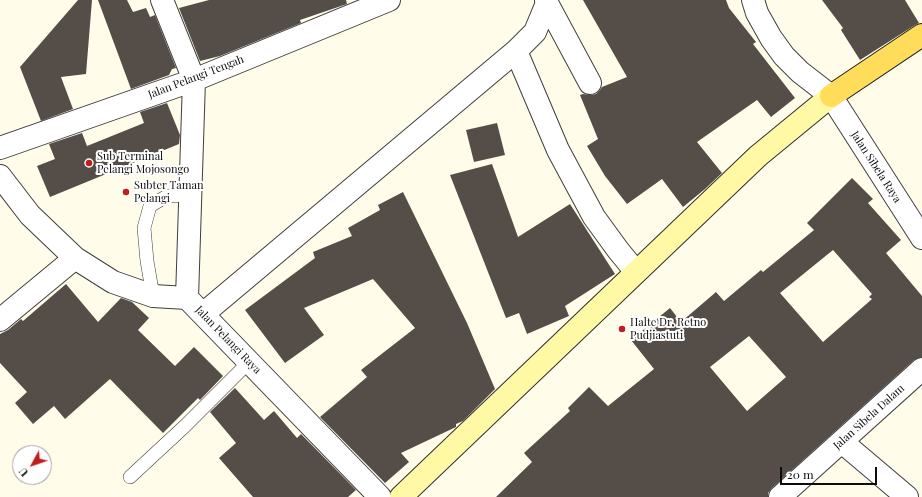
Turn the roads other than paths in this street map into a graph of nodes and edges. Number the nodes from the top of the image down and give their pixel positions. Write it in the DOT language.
graph roads {
  1 [pos="162,0"];
  2 [pos="389,0"];
  3 [pos="753,0"];
  4 [pos="546,1"];
  5 [pos="922,36"];
  6 [pos="516,51"];
  7 [pos="194,80"];
  8 [pos="590,83"];
  9 [pos="831,96"];
  10 [pos="0,148"];
  11 [pos="0,176"];
  12 [pos="190,195"];
  13 [pos="922,238"];
  14 [pos="75,258"];
  15 [pos="636,272"];
  16 [pos="153,296"];
  17 [pos="188,298"];
  18 [pos="203,314"];
  19 [pos="0,320"];
  20 [pos="249,362"];
  21 [pos="922,369"];
  22 [pos="842,442"];
  23 [pos="130,477"];
  24 [pos="380,497"];
  25 [pos="401,497"];
  26 [pos="780,497"];
  27 [pos="907,497"];
  1 -- 7 [label="street, Jalan Pelangi Raya"];
  2 -- 7 [label="street, Jalan Pelangi Tengah"];
  3 -- 9 [label="street, Jalan Sibela Raya"];
  4 -- 6 [label="street"];
  4 -- 8 [label="street"];
  5 -- 9 [label="main road"];
  6 -- 15 [label="street"];
  6 -- 18 [label="street"];
  7 -- 10 [label="street, Jalan Pelangi Tengah"];
  7 -- 12 [label="street, Jalan Pelangi Raya"];
  9 -- 13 [label="street, Jalan Sibela Raya"];
  9 -- 15 [label="main road"];
  11 -- 14 [label="street"];
  12 -- 16 [label="lane"];
  12 -- 17 [label="street, Jalan Pelangi Raya"];
  14 -- 16 [label="street"];
  14 -- 19 [label="street"];
  15 -- 25 [label="main road"];
  16 -- 17 [label="street"];
  17 -- 18 [label="street, Jalan Pelangi Raya"];
  18 -- 20 [label="street, Jalan Pelangi Raya"];
  20 -- 23 [label="lane"];
  20 -- 24 [label="street, Jalan Pelangi Raya"];
  21 -- 22 [label="street, Jalan Sibela Dalam"];
  22 -- 26 [label="street, Jalan Sibela Dalam"];
  22 -- 27 [label="street"];
}
